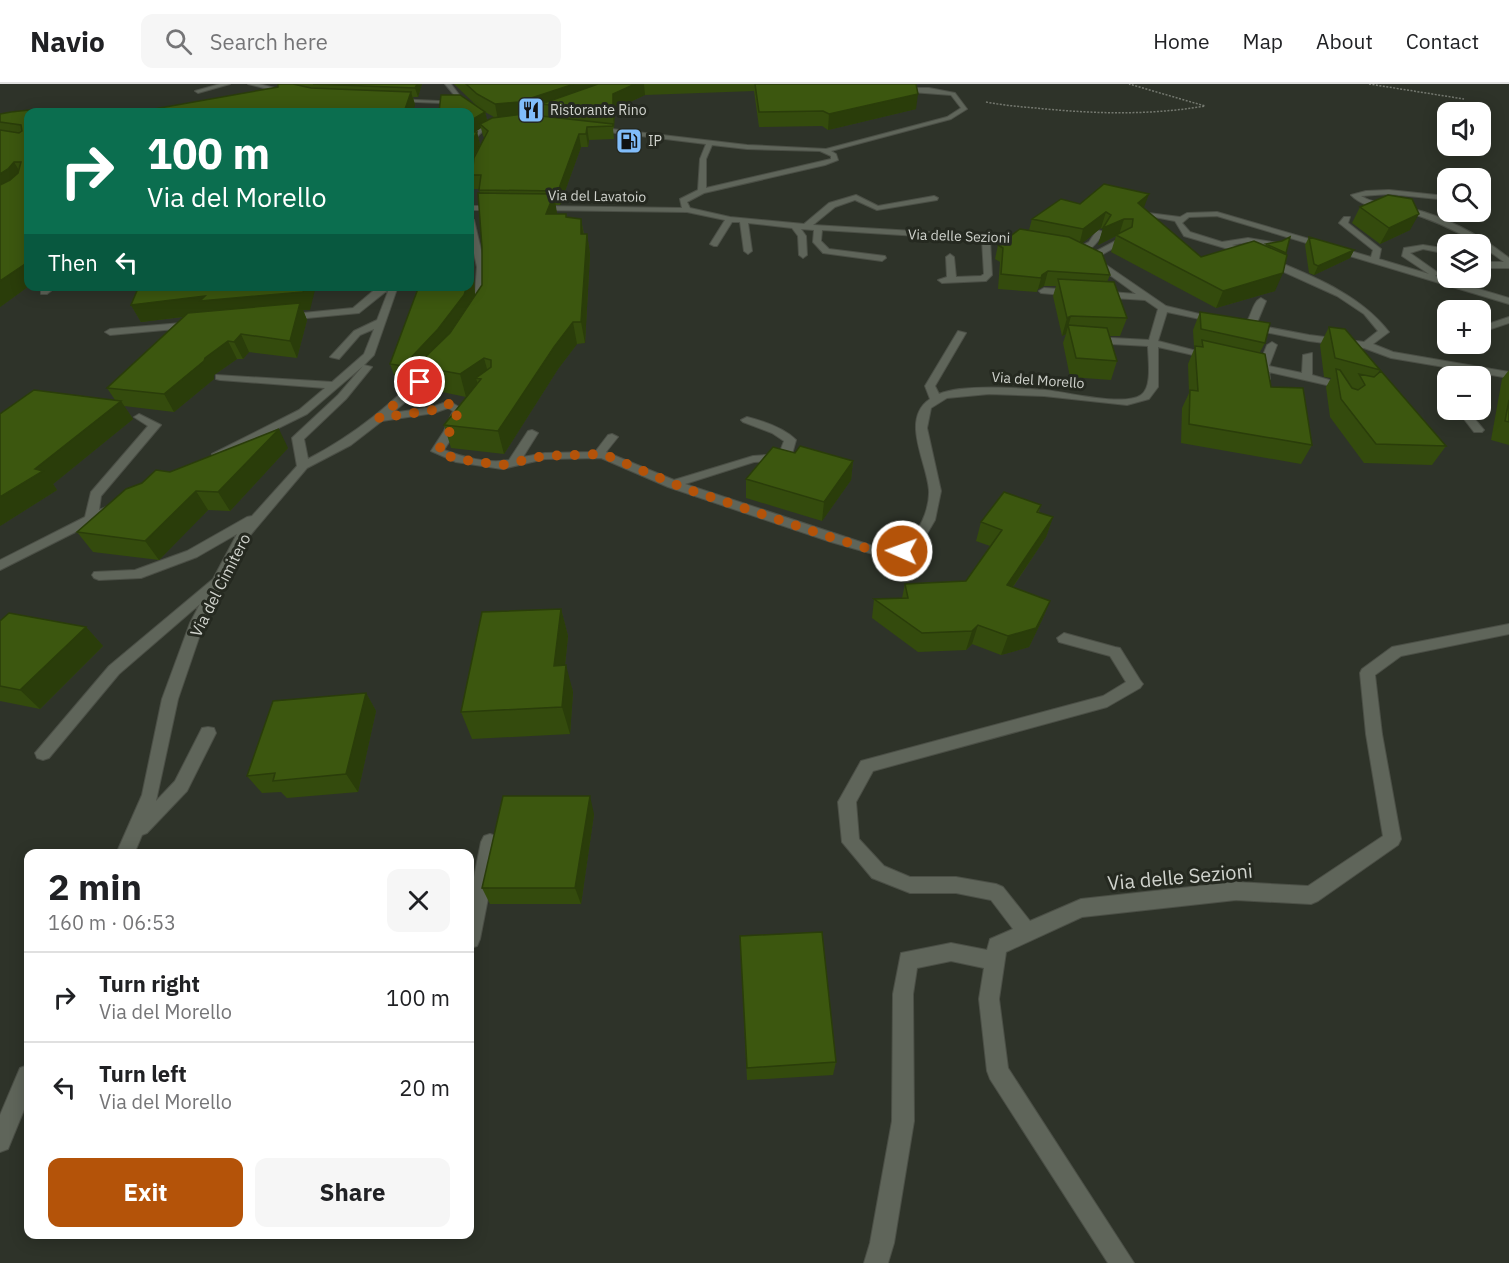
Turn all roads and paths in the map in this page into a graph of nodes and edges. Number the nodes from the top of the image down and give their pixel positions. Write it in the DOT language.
graph roads {
  1 [pos="227,84"];
  2 [pos="251,84"];
  3 [pos="448,84"];
  4 [pos="1128,84"];
  5 [pos="1369,84"];
  6 [pos="886,89"];
  7 [pos="198,91"];
  8 [pos="291,93"];
  9 [pos="399,93"];
  10 [pos="445,93"];
  11 [pos="456,93"];
  12 [pos="301,94"];
  13 [pos="954,94"];
  14 [pos="283,96"];
  15 [pos="1464,99"];
  16 [pos="464,103"];
  17 [pos="471,107"];
  18 [pos="489,118"];
  19 [pos="512,122"];
  20 [pos="497,124"];
  21 [pos="586,128"];
  22 [pos="474,136"];
  23 [pos="474,139"];
  24 [pos="483,140"];
  25 [pos="710,142"];
  26 [pos="828,150"];
  27 [pos="702,191"];
  28 [pos="1437,197"];
  29 [pos="934,198"];
  30 [pos="474,206"];
  31 [pos="504,208"];
  32 [pos="527,208"];
  33 [pos="687,210"];
  34 [pos="1148,214"];
  35 [pos="730,219"];
  36 [pos="1347,219"];
  37 [pos="1181,220"];
  38 [pos="744,221"];
  39 [pos="1437,221"];
  40 [pos="1440,222"];
  41 [pos="801,226"];
  42 [pos="818,227"];
  43 [pos="1100,232"];
  44 [pos="474,236"];
  45 [pos="986,237"];
  46 [pos="1123,239"];
  47 [pos="1041,243"];
  48 [pos="1219,243"];
  49 [pos="714,244"];
  50 [pos="1275,245"];
  51 [pos="1437,250"];
  52 [pos="748,251"];
  53 [pos="803,255"];
  54 [pos="950,257"];
  55 [pos="1091,257"];
  56 [pos="882,258"];
  57 [pos="1374,261"];
  58 [pos="1509,262"];
  59 [pos="1491,265"];
  60 [pos="1413,272"];
  61 [pos="1437,276"];
  62 [pos="1402,278"];
  63 [pos="1437,280"];
  64 [pos="1465,288"];
  65 [pos="379,291"];
  66 [pos="392,291"];
  67 [pos="1044,291"];
  68 [pos="1147,297"];
  69 [pos="1261,301"];
  70 [pos="1509,301"];
  71 [pos="1163,308"];
  72 [pos="474,314"];
  73 [pos="278,318"];
  74 [pos="1509,320"];
  75 [pos="202,322"];
  76 [pos="381,322"];
  77 [pos="1228,322"];
  78 [pos="1239,324"];
  79 [pos="1491,326"];
  80 [pos="1250,327"];
  81 [pos="110,332"];
  82 [pos="961,333"];
  83 [pos="1077,340"];
  84 [pos="1153,343"];
  85 [pos="1272,345"];
  86 [pos="1366,345"];
  87 [pos="369,355"];
  88 [pos="1308,355"];
  89 [pos="335,357"];
  90 [pos="1218,357"];
  91 [pos="442,359"];
  92 [pos="1239,362"];
  93 [pos="1263,368"];
  94 [pos="1437,368"];
  95 [pos="1491,374"];
  96 [pos="1509,375"];
  97 [pos="220,377"];
  98 [pos="1307,377"];
  99 [pos="1491,379"];
  100 [pos="1509,383"];
  101 [pos="334,385"];
  102 [pos="1269,385"];
  103 [pos="1363,390"];
  104 [pos="936,400"];
  105 [pos="139,417"];
  106 [pos="379,418"];
  107 [pos="747,420"];
  108 [pos="1470,420"];
  109 [pos="1478,430"];
  110 [pos="532,433"];
  111 [pos="612,437"];
  112 [pos="598,454"];
  113 [pos="207,460"];
  114 [pos="514,462"];
  115 [pos="303,466"];
  116 [pos="672,484"];
  117 [pos="123,503"];
  118 [pos="261,514"];
  119 [pos="91,519"];
  120 [pos="0,566"];
  121 [pos="99,575"];
  122 [pos="219,580"];
  123 [pos="1509,629"];
  124 [pos="1064,638"];
  125 [pos="208,734"];
  126 [pos="43,753"];
  127 [pos="133,836"];
  128 [pos="490,842"];
  129 [pos="127,849"];
  130 [pos="474,920"];
  131 [pos="1027,932"];
  132 [pos="994,961"];
  133 [pos="24,1085"];
  134 [pos="0,1141"];
  135 [pos="876,1263"];
  136 [pos="1122,1263"];
  1 -- 7 [label="street"];
  2 -- 8 [label="street"];
  3 -- 11 [label="street"];
  4 -- 13 [label="path"];
  5 -- 15 [label="path"];
  6 -- 13 [label="street"];
  8 -- 12 [label="street"];
  8 -- 14 [label="street"];
  9 -- 16 [label="street"];
  10 -- 11 [label="street"];
  11 -- 16 [label="street"];
  13 -- 26 [label="street"];
  16 -- 17 [label="street"];
  18 -- 20 [label="street"];
  19 -- 20 [label="street"];
  20 -- 22 [label="street"];
  21 -- 25 [label="street"];
  23 -- 24 [label="street"];
  25 -- 26 [label="street"];
  25 -- 27 [label="street"];
  26 -- 27 [label="street"];
  27 -- 33 [label="street"];
  28 -- 39 [label="street"];
  29 -- 41 [label="street"];
  30 -- 31 [label="street"];
  32 -- 33 [label="street, Via del Lavatoio"];
  33 -- 35 [label="street, Via delle Sezioni"];
  34 -- 37 [label="street"];
  35 -- 38 [label="street, Via delle Sezioni"];
  35 -- 49 [label="street"];
  36 -- 57 [label="street"];
  37 -- 48 [label="street"];
  37 -- 57 [label="street"];
  38 -- 41 [label="street, Via delle Sezioni"];
  38 -- 52 [label="street"];
  40 -- 58 [label="street"];
  41 -- 42 [label="street, Via delle Sezioni"];
  41 -- 53 [label="street"];
  42 -- 45 [label="street, Via delle Sezioni"];
  42 -- 56 [label="street"];
  43 -- 55 [label="street"];
  44 -- 72 [label="street"];
  45 -- 47 [label="street, Via delle Sezioni"];
  45 -- 54 [label="street"];
  46 -- 55 [label="street"];
  48 -- 50 [label="street"];
  48 -- 86 [label="street"];
  51 -- 61 [label="street"];
  55 -- 68 [label="street"];
  57 -- 60 [label="street"];
  58 -- 59 [label="street"];
  60 -- 62 [label="street"];
  60 -- 63 [label="street"];
  64 -- 70 [label="street"];
  65 -- 73 [label="street"];
  66 -- 76 [label="street"];
  67 -- 68 [label="street"];
  68 -- 71 [label="street"];
  69 -- 80 [label="street"];
  71 -- 77 [label="street"];
  71 -- 84 [label="street, Via del Morello"];
  74 -- 79 [label="street"];
  75 -- 81 [label="street"];
  76 -- 87 [label="street"];
  76 -- 89 [label="street"];
  78 -- 80 [label="street"];
  80 -- 86 [label="street"];
  82 -- 104 [label="street"];
  83 -- 84 [label="street"];
  84 -- 90 [label="street"];
  84 -- 104 [label="street, Via del Morello"];
  85 -- 93 [label="street"];
  86 -- 94 [label="street"];
  87 -- 101 [label="street"];
  87 -- 115 [label="street"];
  88 -- 98 [label="street"];
  91 -- 106 [label="street"];
  92 -- 93 [label="street"];
  93 -- 98 [label="street"];
  93 -- 102 [label="street"];
  95 -- 96 [label="street"];
  97 -- 101 [label="street"];
  98 -- 103 [label="street"];
  99 -- 100 [label="street"];
  101 -- 113 [label="street"];
  104 -- 116 [label="street"];
  105 -- 119 [label="street"];
  106 -- 114 [label="street"];
  106 -- 115 [label="street"];
  107 -- 116 [label="street"];
  108 -- 109 [label="street"];
  110 -- 114 [label="street"];
  111 -- 112 [label="street"];
  112 -- 114 [label="street"];
  112 -- 116 [label="street"];
  115 -- 118 [label="street, Via del Cimitero"];
  117 -- 119 [label="street"];
  118 -- 121 [label="street"];
  118 -- 122 [label="street, Via del Cimitero"];
  119 -- 120 [label="street"];
  122 -- 126 [label="street"];
  122 -- 127 [label="street, Via del Cimitero"];
  123 -- 131 [label="street, Via delle Sezioni"];
  124 -- 131 [label="street"];
  125 -- 127 [label="street"];
  127 -- 129 [label="street, Via del Cimitero"];
  128 -- 130 [label="street"];
  131 -- 132 [label="street, Via delle Sezioni"];
  132 -- 135 [label="street"];
  132 -- 136 [label="street"];
  133 -- 134 [label="street"];
}
